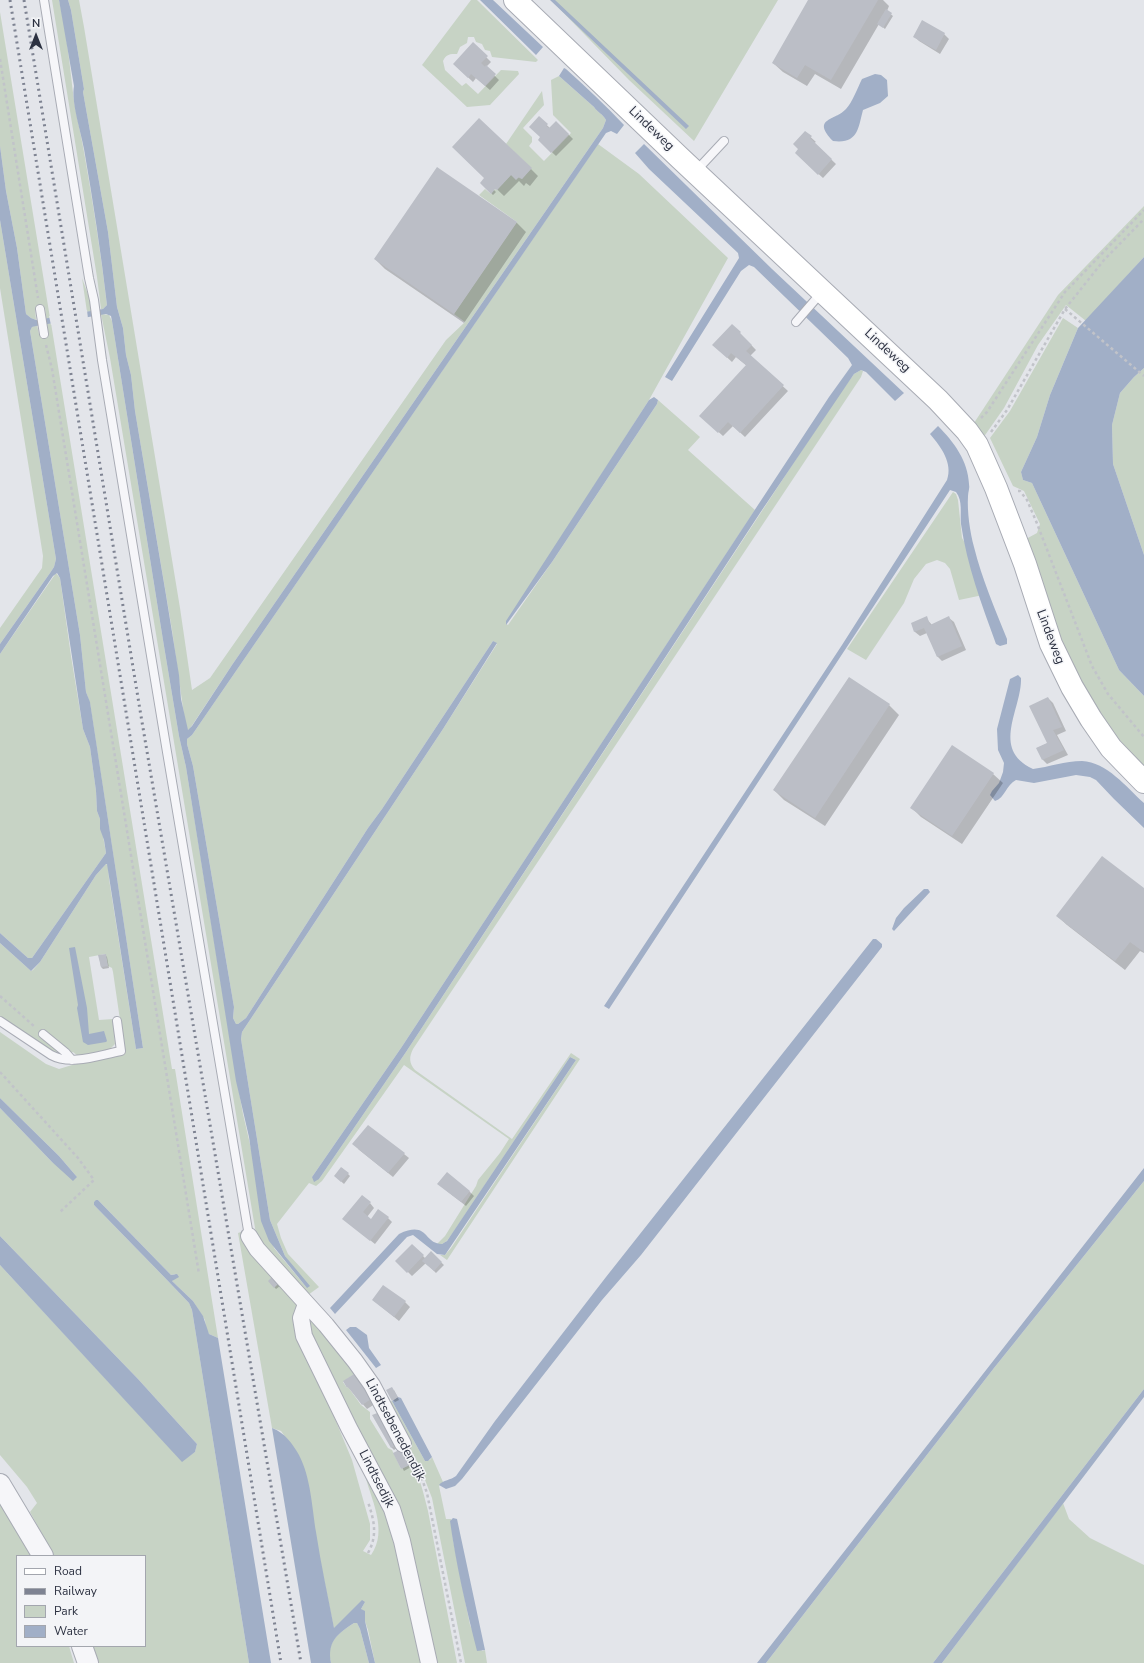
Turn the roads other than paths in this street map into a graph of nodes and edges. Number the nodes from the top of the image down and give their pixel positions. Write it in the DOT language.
graph roads {
  1 [pos="44,0"];
  2 [pos="515,0"];
  3 [pos="724,141"];
  4 [pos="696,171"];
  5 [pos="818,297"];
  6 [pos="40,308"];
  7 [pos="798,319"];
  8 [pos="44,334"];
  9 [pos="1144,782"];
  10 [pos="0,1021"];
  11 [pos="117,1021"];
  12 [pos="43,1034"];
  13 [pos="72,1060"];
  14 [pos="249,1236"];
  15 [pos="306,1304"];
  16 [pos="403,1444"];
  17 [pos="0,1484"];
  18 [pos="43,1555"];
  19 [pos="82,1647"];
  20 [pos="88,1663"];
  21 [pos="429,1663"];
  1 -- 14 [label="lane"];
  2 -- 4 [label="main road, Lindeweg"];
  3 -- 4 [label="lane"];
  4 -- 5 [label="main road, Lindeweg"];
  5 -- 7 [label="lane"];
  5 -- 9 [label="main road, Lindeweg"];
  6 -- 8 [label="lane"];
  10 -- 13 [label="lane"];
  11 -- 13 [label="lane"];
  12 -- 13 [label="lane"];
  14 -- 15 [label="street, Lindtsebenedendijk"];
  15 -- 16 [label="street, Lindtsebenedendijk"];
  15 -- 21 [label="street, Lindtsedijk"];
  17 -- 18 [label="street"];
  19 -- 20 [label="street"];
}
